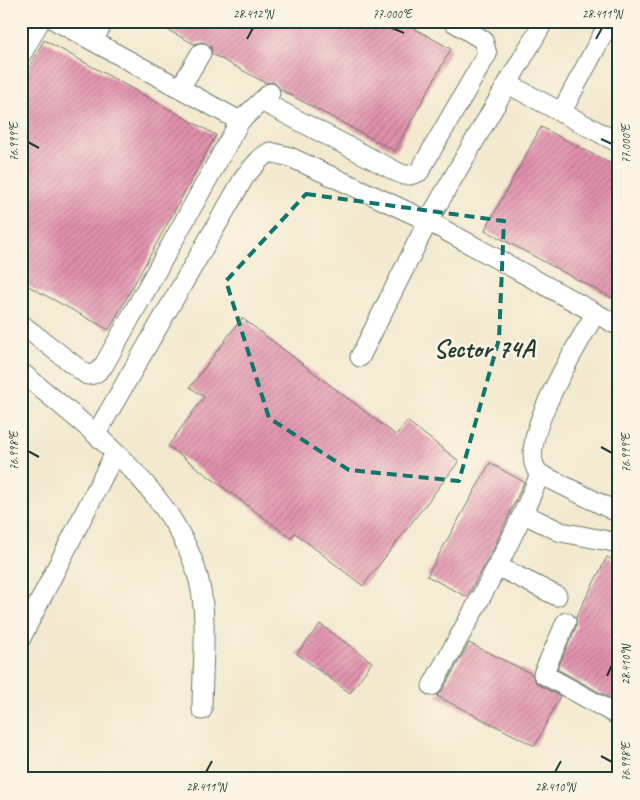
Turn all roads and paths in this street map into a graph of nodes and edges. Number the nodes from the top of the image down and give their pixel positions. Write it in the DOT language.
graph roads {
  1 [pos="40,21"];
  2 [pos="56,21"];
  3 [pos="104,21"];
  4 [pos="452,21"];
  5 [pos="544,21"];
  6 [pos="610,21"];
  7 [pos="93,41"];
  8 [pos="201,53"];
  9 [pos="21,55"];
  10 [pos="508,84"];
  11 [pos="180,88"];
  12 [pos="561,112"];
  13 [pos="240,121"];
  14 [pos="619,143"];
  15 [pos="428,221"];
  16 [pos="594,314"];
  17 [pos="21,324"];
  18 [pos="619,326"];
  19 [pos="360,357"];
  20 [pos="21,372"];
  21 [pos="96,434"];
  22 [pos="115,453"];
  23 [pos="540,474"];
  24 [pos="619,513"];
  25 [pos="524,514"];
  26 [pos="619,543"];
  27 [pos="497,566"];
  28 [pos="557,596"];
  29 [pos="566,622"];
  30 [pos="21,638"];
  31 [pos="432,686"];
  32 [pos="202,710"];
  33 [pos="619,716"];
  1 -- 9 [label="street"];
  2 -- 7 [label="street"];
  3 -- 7 [label="street"];
  4 -- 13 [label="street"];
  5 -- 10 [label="street"];
  6 -- 12 [label="street"];
  7 -- 11 [label="street"];
  8 -- 11 [label="street"];
  10 -- 12 [label="street"];
  10 -- 15 [label="street"];
  11 -- 13 [label="street"];
  12 -- 14 [label="street"];
  13 -- 17 [label="street"];
  15 -- 16 [label="street"];
  15 -- 19 [label="street"];
  15 -- 21 [label="street"];
  16 -- 18 [label="street"];
  16 -- 23 [label="street"];
  20 -- 21 [label="street"];
  21 -- 22 [label="street"];
  22 -- 30 [label="street"];
  22 -- 32 [label="street"];
  23 -- 24 [label="street"];
  23 -- 25 [label="street"];
  25 -- 26 [label="street"];
  25 -- 27 [label="street"];
  27 -- 28 [label="street"];
  27 -- 31 [label="street"];
  29 -- 33 [label="street"];
}
